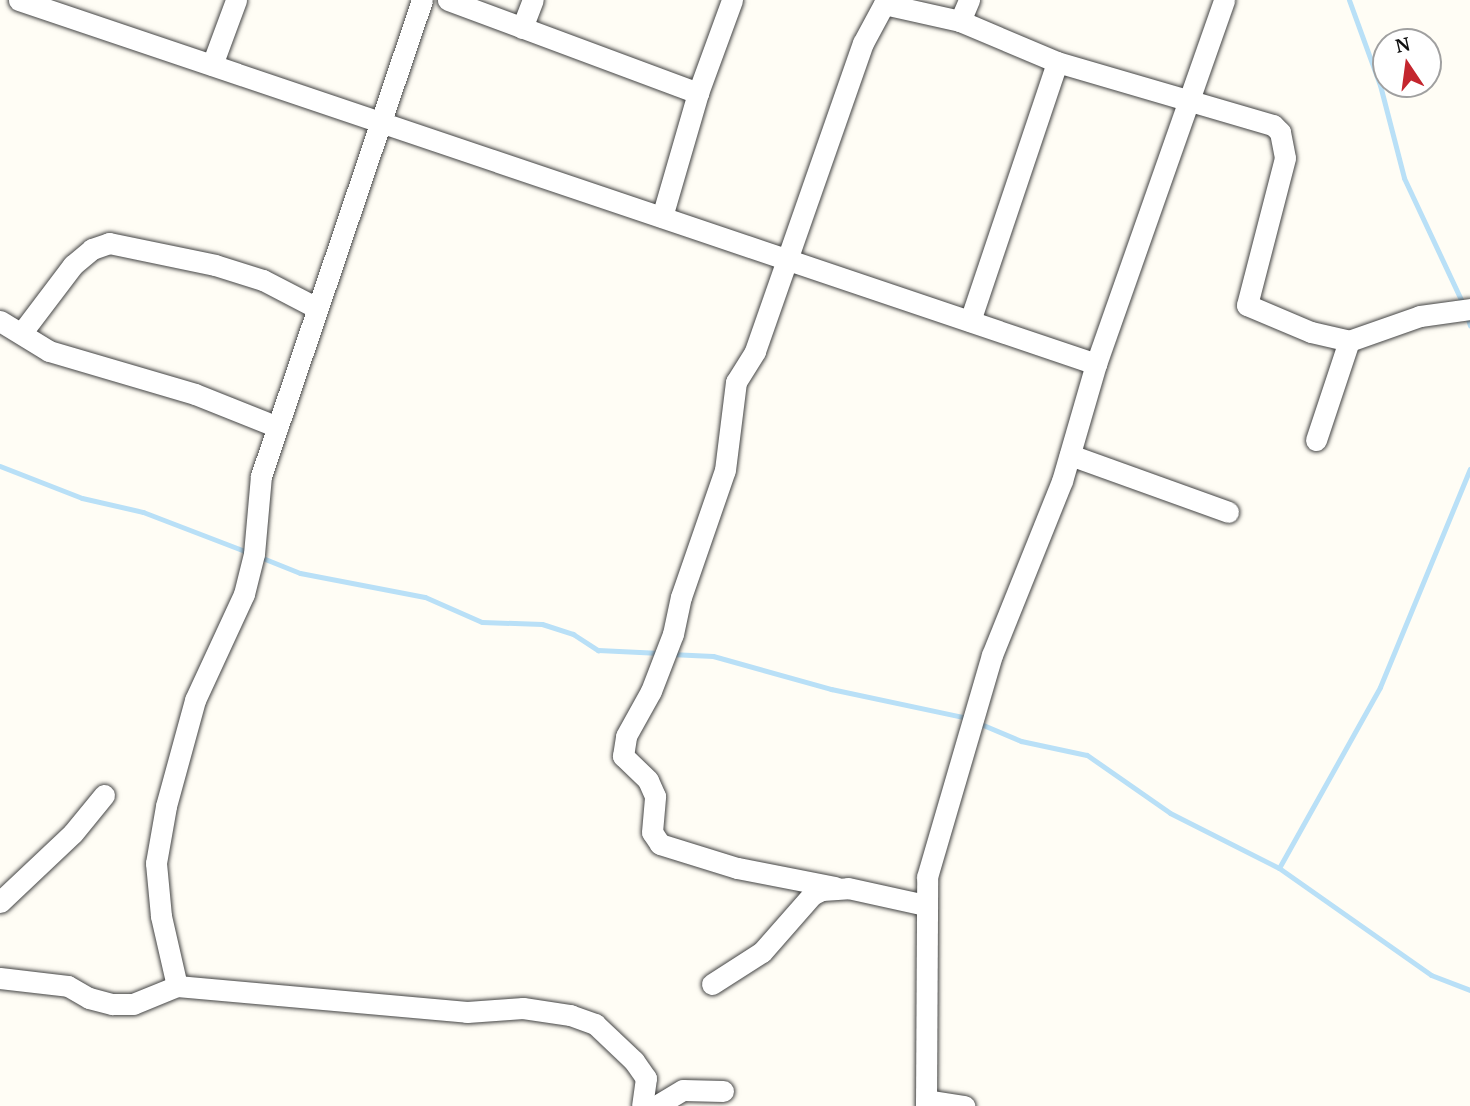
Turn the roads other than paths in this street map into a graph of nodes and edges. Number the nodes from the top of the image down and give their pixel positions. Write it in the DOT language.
graph roads {
  1 [pos="19,0"];
  2 [pos="236,0"];
  3 [pos="422,0"];
  4 [pos="448,0"];
  5 [pos="533,0"];
  6 [pos="732,0"];
  7 [pos="969,0"];
  8 [pos="1224,0"];
  9 [pos="961,21"];
  10 [pos="522,28"];
  11 [pos="1057,62"];
  12 [pos="212,65"];
  13 [pos="698,93"];
  14 [pos="1188,103"];
  15 [pos="384,123"];
  16 [pos="662,217"];
  17 [pos="788,259"];
  18 [pos="317,308"];
  19 [pos="1470,309"];
  20 [pos="0,321"];
  21 [pos="970,321"];
  22 [pos="23,331"];
  23 [pos="1349,341"];
  24 [pos="1096,363"];
  25 [pos="278,427"];
  26 [pos="1316,440"];
  27 [pos="1070,455"];
  28 [pos="1228,512"];
  29 [pos="104,794"];
  30 [pos="835,887"];
  31 [pos="0,902"];
  32 [pos="925,905"];
  33 [pos="0,978"];
  34 [pos="712,984"];
  35 [pos="177,986"];
  36 [pos="723,1091"];
  37 [pos="653,1100"];
  38 [pos="926,1103"];
  39 [pos="965,1106"];
  1 -- 12 [label="street"];
  2 -- 12 [label="street"];
  3 -- 15 [label="street"];
  4 -- 10 [label="street"];
  5 -- 10 [label="street"];
  6 -- 13 [label="street"];
  7 -- 9 [label="street"];
  8 -- 14 [label="street"];
  9 -- 11 [label="street"];
  9 -- 17 [label="street"];
  10 -- 13 [label="street"];
  11 -- 14 [label="street"];
  11 -- 21 [label="street"];
  12 -- 15 [label="street"];
  13 -- 16 [label="street"];
  14 -- 23 [label="street"];
  14 -- 24 [label="street"];
  15 -- 16 [label="street"];
  15 -- 18 [label="street"];
  16 -- 17 [label="street"];
  17 -- 21 [label="street"];
  17 -- 30 [label="street"];
  18 -- 22 [label="street"];
  18 -- 25 [label="street"];
  19 -- 23 [label="street"];
  20 -- 22 [label="street"];
  21 -- 24 [label="street"];
  22 -- 25 [label="street"];
  23 -- 26 [label="street"];
  24 -- 27 [label="street"];
  25 -- 35 [label="street"];
  27 -- 28 [label="street"];
  27 -- 32 [label="street"];
  29 -- 31 [label="street"];
  30 -- 32 [label="street"];
  30 -- 34 [label="street"];
  32 -- 38 [label="street"];
  33 -- 35 [label="street"];
  35 -- 37 [label="street"];
  36 -- 37 [label="street"];
  38 -- 39 [label="street"];
}
